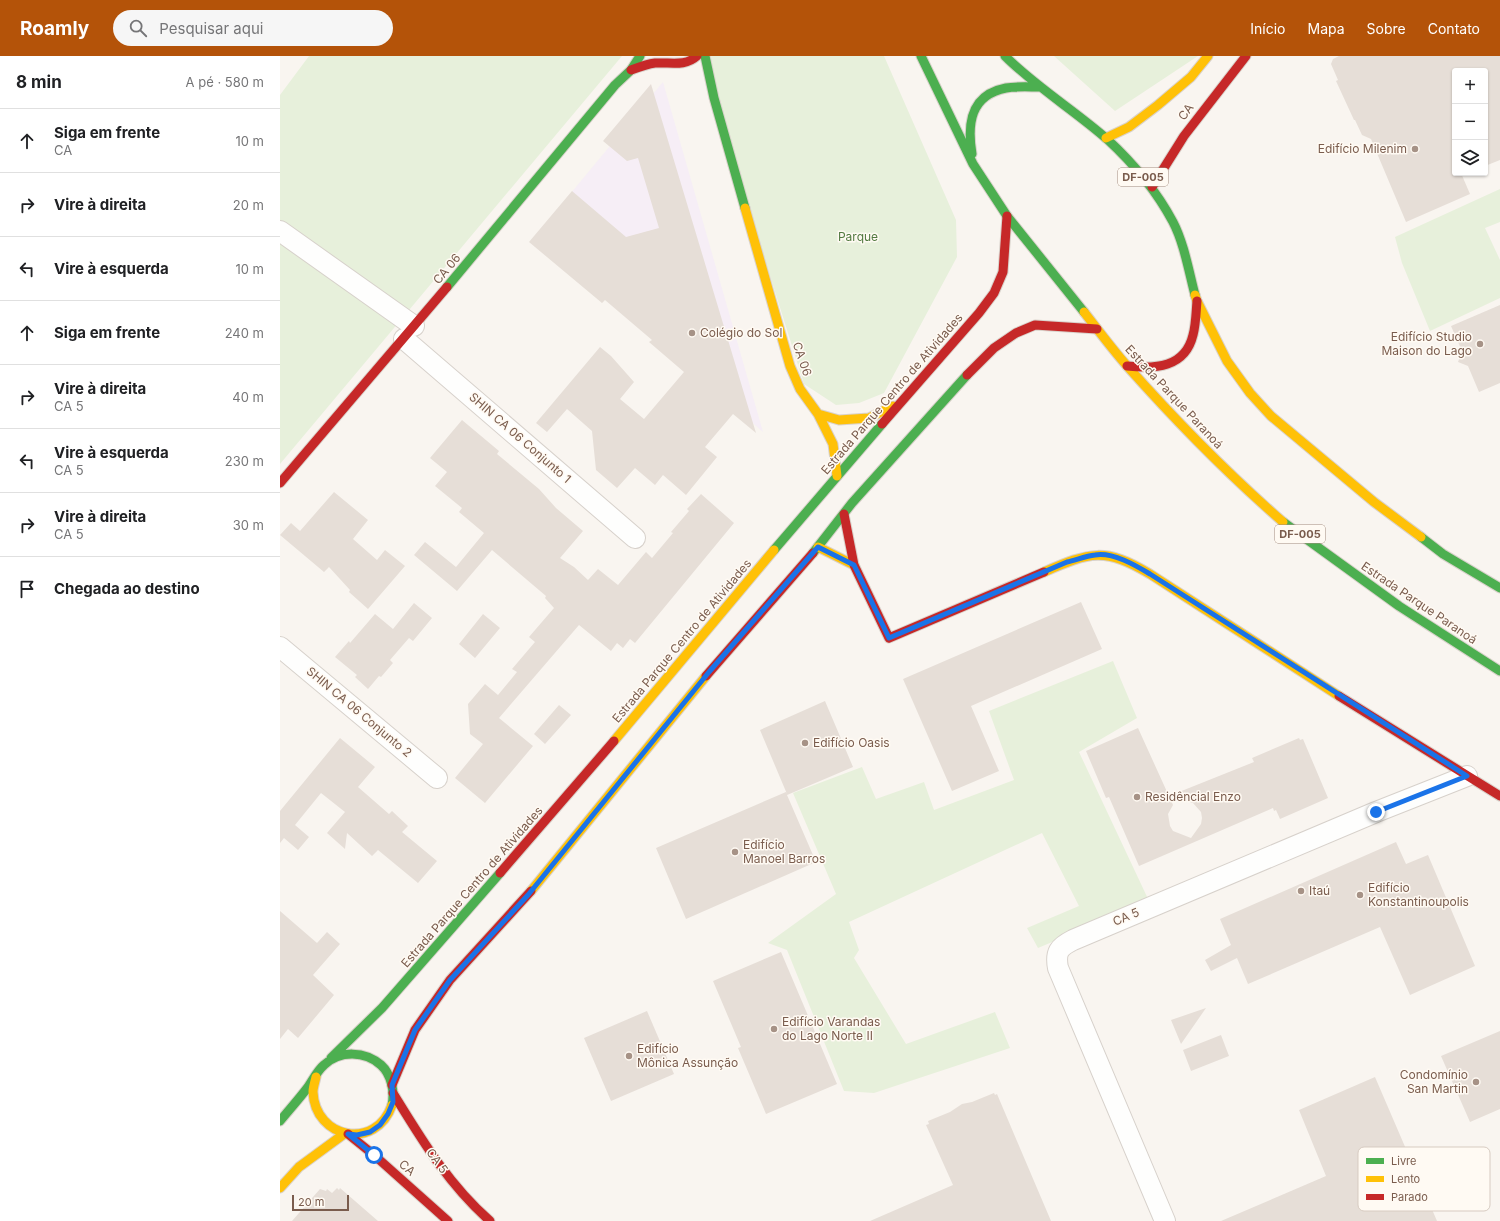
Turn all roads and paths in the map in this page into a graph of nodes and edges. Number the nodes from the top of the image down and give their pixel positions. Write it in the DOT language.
graph roads {
  1 [pos="640,56"];
  2 [pos="664,56"];
  3 [pos="697,56"];
  4 [pos="705,56"];
  5 [pos="921,56"];
  6 [pos="1005,56"];
  7 [pos="1208,56"];
  8 [pos="1246,56"];
  9 [pos="676,63"];
  10 [pos="631,70"];
  11 [pos="690,73"];
  12 [pos="700,82"];
  13 [pos="1040,87"];
  14 [pos="714,98"];
  15 [pos="1106,138"];
  16 [pos="973,164"];
  17 [pos="1152,187"];
  18 [pos="1007,216"];
  19 [pos="280,231"];
  20 [pos="1197,301"];
  21 [pos="1097,329"];
  22 [pos="409,332"];
  23 [pos="1127,366"];
  24 [pos="900,403"];
  25 [pos="818,414"];
  26 [pos="837,476"];
  27 [pos="280,483"];
  28 [pos="844,514"];
  29 [pos="635,538"];
  30 [pos="818,547"];
  31 [pos="854,565"];
  32 [pos="1500,588"];
  33 [pos="280,647"];
  34 [pos="1500,672"];
  35 [pos="1467,776"];
  36 [pos="437,778"];
  37 [pos="1500,796"];
  38 [pos="331,1058"];
  39 [pos="316,1077"];
  40 [pos="392,1089"];
  41 [pos="280,1121"];
  42 [pos="346,1134"];
  43 [pos="280,1188"];
  44 [pos="448,1221"];
  45 [pos="490,1221"];
  46 [pos="1165,1221"];
  1 -- 10 [label="main road, CA 06"];
  2 -- 9 [label="main road"];
  3 -- 9 [label="main road, CA 06"];
  4 -- 14 [label="main road, CA 06"];
  5 -- 16 [label="main road, Estrada Parque Paranoá / DF-005"];
  6 -- 13 [label="main road, DF-005"];
  7 -- 15 [label="main road, CA"];
  8 -- 17 [label="main road, CA"];
  9 -- 10 [label="main road, CA 06"];
  9 -- 11 [label="main road"];
  10 -- 22 [label="main road, CA 06"];
  12 -- 14 [label="main road, CA 06"];
  13 -- 15 [label="main road, DF-005"];
  13 -- 16 [label="main road"];
  14 -- 25 [label="main road, CA 06"];
  15 -- 17 [label="main road, DF-005"];
  16 -- 18 [label="main road, Estrada Parque Paranoá / DF-005"];
  17 -- 20 [label="main road, DF-005"];
  18 -- 21 [label="main road, Estrada Parque Paranoá / DF-005"];
  18 -- 24 [label="main road, Estrada Parque Centro de Atividades"];
  19 -- 22 [label="street, SHIN CA 06 Conjunto 1"];
  20 -- 23 [label="main road"];
  20 -- 32 [label="main road, DF-005"];
  21 -- 23 [label="main road, Estrada Parque Paranoá / DF-005"];
  21 -- 28 [label="main road"];
  22 -- 27 [label="main road, CA 06"];
  22 -- 29 [label="street, SHIN CA 06 Conjunto 1"];
  23 -- 34 [label="main road, Estrada Parque Paranoá / DF-005"];
  24 -- 25 [label="main road"];
  24 -- 26 [label="main road, Estrada Parque Centro de Atividades"];
  25 -- 26 [label="main road, CA 06"];
  26 -- 38 [label="main road, Estrada Parque Centro de Atividades"];
  28 -- 30 [label="main road"];
  28 -- 31 [label="main road"];
  30 -- 31 [label="main road"];
  30 -- 40 [label="main road"];
  31 -- 35 [label="main road"];
  33 -- 36 [label="street, SHIN CA 06 Conjunto 2"];
  35 -- 37 [label="main road"];
  35 -- 46 [label="street, CA 5"];
  38 -- 39 [label="main road"];
  38 -- 40 [label="main road"];
  39 -- 41 [label="main road"];
  39 -- 42 [label="main road"];
  40 -- 42 [label="main road"];
  40 -- 45 [label="main road, CA 5"];
  42 -- 43 [label="main road"];
  42 -- 44 [label="main road, CA"];
}
